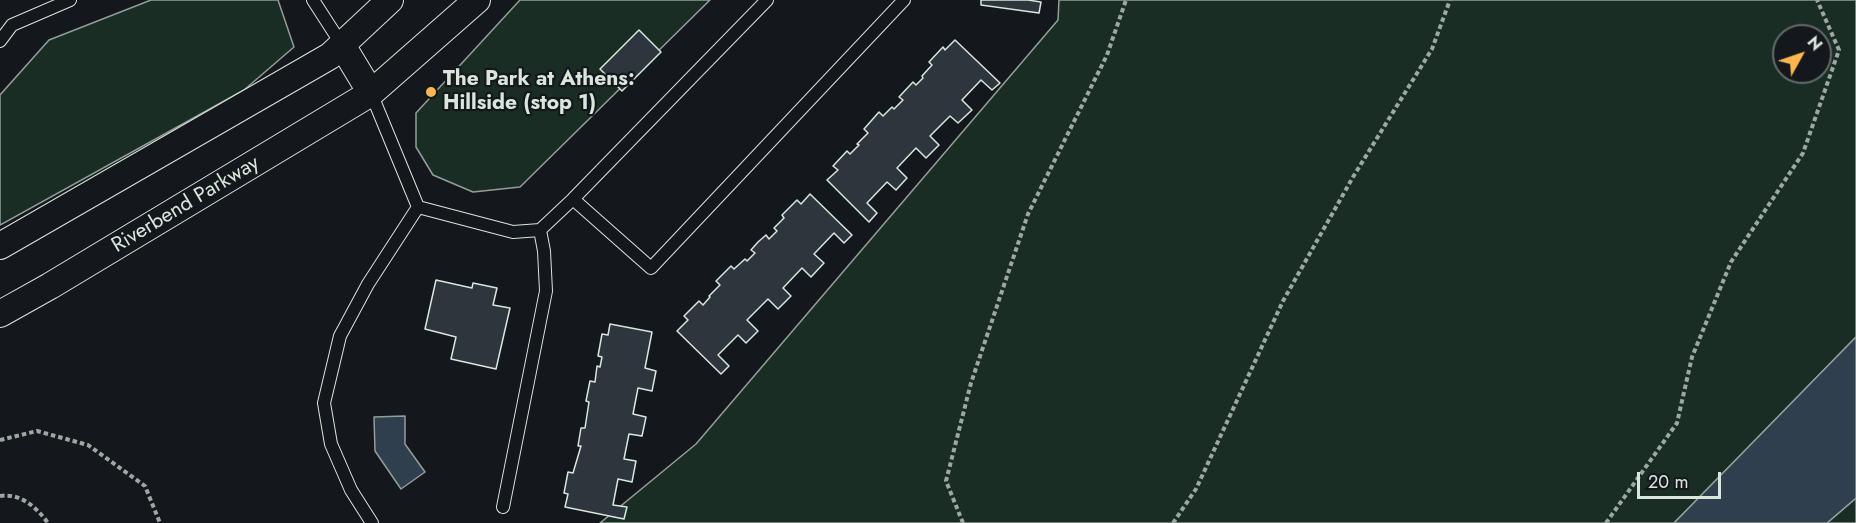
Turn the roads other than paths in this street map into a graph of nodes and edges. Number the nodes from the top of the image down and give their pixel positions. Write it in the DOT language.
graph roads {
  1 [pos="70,0"];
  2 [pos="313,0"];
  3 [pos="390,0"];
  4 [pos="477,0"];
  5 [pos="767,0"];
  6 [pos="904,0"];
  7 [pos="0,41"];
  8 [pos="342,45"];
  9 [pos="371,93"];
  10 [pos="573,199"];
  11 [pos="418,207"];
  12 [pos="540,230"];
  13 [pos="0,246"];
  14 [pos="0,314"];
  15 [pos="503,507"];
  16 [pos="372,523"];
  1 -- 7 [label="lane"];
  2 -- 8 [label="lane"];
  3 -- 8 [label="street"];
  4 -- 9 [label="street, Riverbend Parkway"];
  5 -- 10 [label="lane"];
  6 -- 10 [label="lane"];
  8 -- 9 [label="street"];
  8 -- 13 [label="street"];
  9 -- 11 [label="lane"];
  9 -- 14 [label="street, Riverbend Parkway"];
  10 -- 12 [label="lane"];
  11 -- 12 [label="lane"];
  11 -- 16 [label="lane"];
  12 -- 15 [label="lane"];
}
